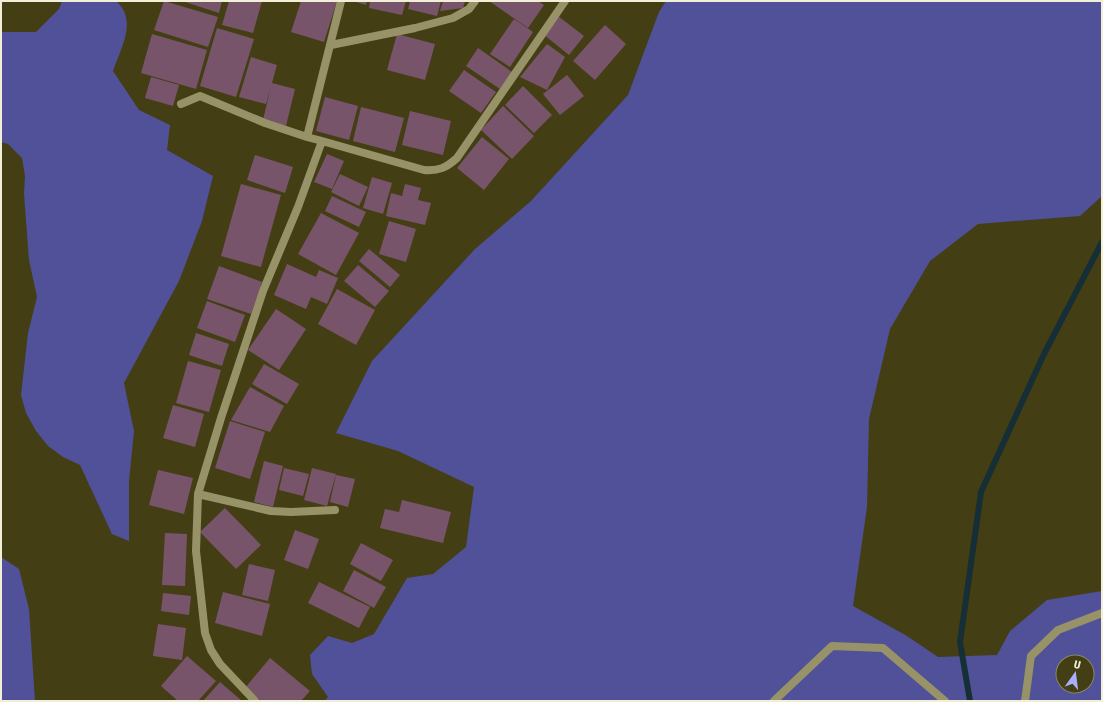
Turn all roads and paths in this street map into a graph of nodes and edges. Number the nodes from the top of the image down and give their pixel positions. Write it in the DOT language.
graph roads {
  1 [pos="341,1"];
  2 [pos="475,1"];
  3 [pos="565,1"];
  4 [pos="331,45"];
  5 [pos="181,104"];
  6 [pos="307,137"];
  7 [pos="322,141"];
  8 [pos="198,494"];
  9 [pos="335,510"];
  10 [pos="1102,613"];
  11 [pos="255,701"];
  12 [pos="774,701"];
  13 [pos="945,701"];
  14 [pos="1025,701"];
  1 -- 4 [label="street"];
  2 -- 4 [label="street"];
  3 -- 7 [label="street"];
  4 -- 6 [label="street"];
  5 -- 6 [label="street"];
  6 -- 7 [label="street"];
  7 -- 8 [label="street"];
  8 -- 9 [label="street"];
  8 -- 11 [label="street"];
  10 -- 14 [label="street"];
  12 -- 13 [label="street"];
}
